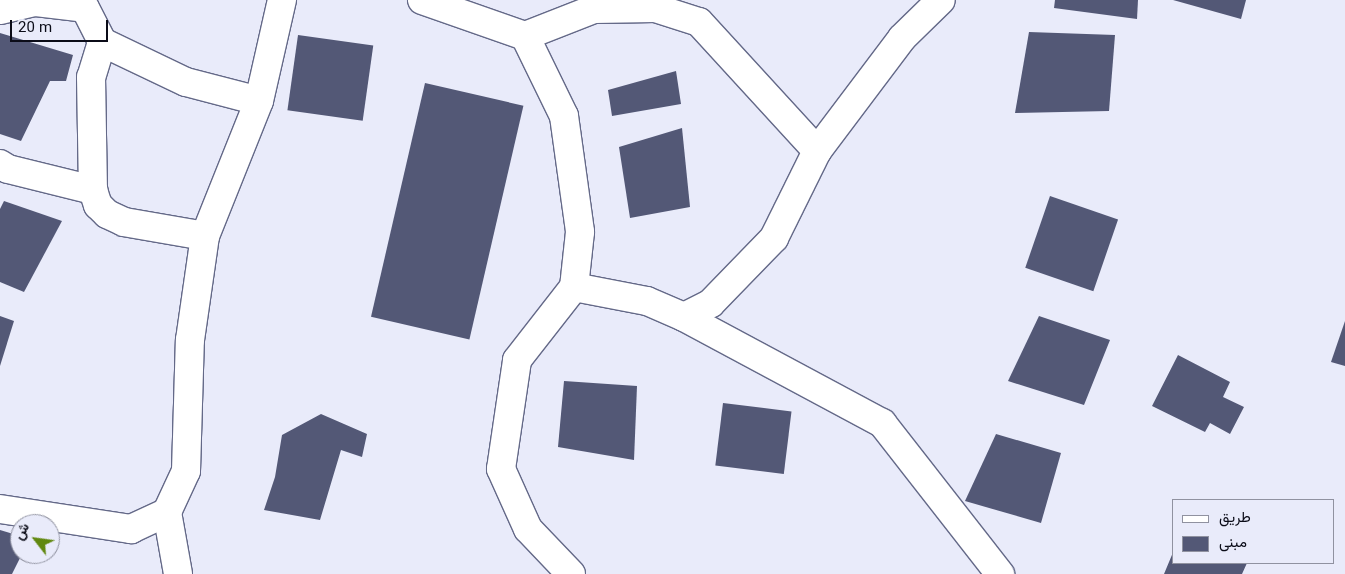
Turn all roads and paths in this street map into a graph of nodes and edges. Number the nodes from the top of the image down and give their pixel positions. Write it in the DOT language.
graph roads {
  1 [pos="282,0"];
  2 [pos="422,0"];
  3 [pos="941,0"];
  4 [pos="82,4"];
  5 [pos="655,4"];
  6 [pos="0,10"];
  7 [pos="526,36"];
  8 [pos="102,42"];
  9 [pos="259,101"];
  10 [pos="816,151"];
  11 [pos="2,172"];
  12 [pos="93,190"];
  13 [pos="205,236"];
  14 [pos="574,287"];
  15 [pos="684,317"];
  16 [pos="0,509"];
  17 [pos="167,512"];
  18 [pos="178,574"];
  19 [pos="571,574"];
  20 [pos="1000,574"];
  1 -- 9 [label="street"];
  2 -- 7 [label="street"];
  3 -- 10 [label="street"];
  4 -- 6 [label="street"];
  4 -- 8 [label="street"];
  5 -- 7 [label="street"];
  5 -- 10 [label="street"];
  7 -- 14 [label="street"];
  8 -- 9 [label="street"];
  8 -- 12 [label="street"];
  9 -- 13 [label="street"];
  10 -- 15 [label="street"];
  11 -- 12 [label="street"];
  12 -- 13 [label="street"];
  13 -- 17 [label="street"];
  14 -- 15 [label="street"];
  14 -- 19 [label="street"];
  15 -- 20 [label="street"];
  16 -- 17 [label="street"];
  17 -- 18 [label="street"];
}
